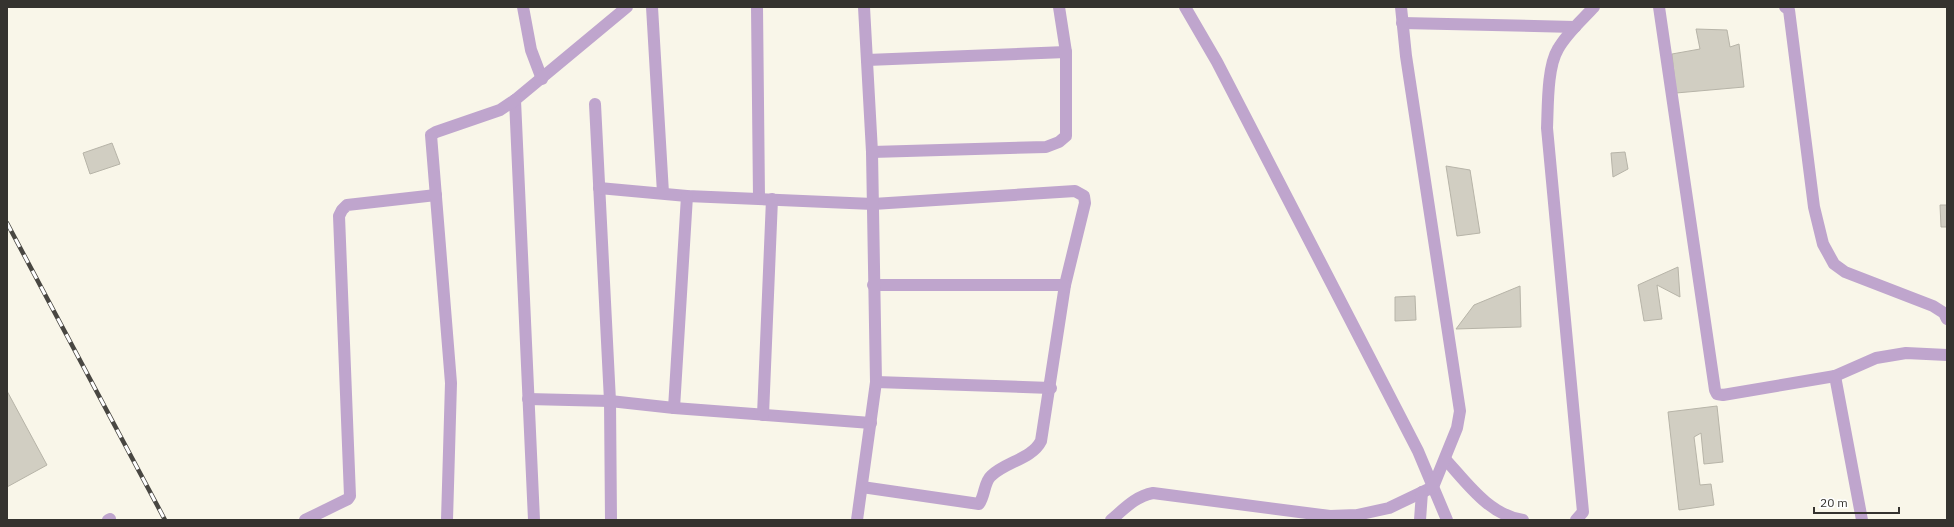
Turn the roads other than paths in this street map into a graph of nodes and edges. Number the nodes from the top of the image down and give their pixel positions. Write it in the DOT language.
graph roads {
  1 [pos="522,7"];
  2 [pos="626,7"];
  3 [pos="652,7"];
  4 [pos="757,7"];
  5 [pos="864,7"];
  6 [pos="1059,7"];
  7 [pos="1185,7"];
  8 [pos="1401,7"];
  9 [pos="1594,7"];
  10 [pos="1655,7"];
  11 [pos="1659,7"];
  12 [pos="1666,7"];
  13 [pos="1784,7"];
  14 [pos="1402,23"];
  15 [pos="1575,27"];
  16 [pos="1066,52"];
  17 [pos="868,60"];
  18 [pos="542,79"];
  19 [pos="515,100"];
  20 [pos="595,104"];
  21 [pos="872,152"];
  22 [pos="599,188"];
  23 [pos="663,193"];
  24 [pos="436,195"];
  25 [pos="687,196"];
  26 [pos="758,198"];
  27 [pos="772,198"];
  28 [pos="873,204"];
  29 [pos="874,285"];
  30 [pos="1065,285"];
  31 [pos="1947,319"];
  32 [pos="1947,355"];
  33 [pos="1835,376"];
  34 [pos="876,382"];
  35 [pos="1051,388"];
  36 [pos="528,399"];
  37 [pos="610,401"];
  38 [pos="674,408"];
  39 [pos="763,415"];
  40 [pos="871,423"];
  41 [pos="1445,459"];
  42 [pos="862,487"];
  43 [pos="1433,487"];
  44 [pos="1422,492"];
  45 [pos="1330,518"];
  46 [pos="305,520"];
  47 [pos="448,520"];
  48 [pos="534,520"];
  49 [pos="611,520"];
  50 [pos="857,520"];
  51 [pos="1111,520"];
  52 [pos="1420,520"];
  53 [pos="1447,520"];
  54 [pos="1523,520"];
  55 [pos="1576,520"];
  56 [pos="1862,520"];
  1 -- 18 [label="street"];
  2 -- 18 [label="street"];
  3 -- 23 [label="street"];
  4 -- 26 [label="street"];
  5 -- 17 [label="street"];
  6 -- 16 [label="street"];
  7 -- 43 [label="street"];
  8 -- 14 [label="street"];
  9 -- 15 [label="street"];
  10 -- 11 [label="street"];
  11 -- 12 [label="street"];
  11 -- 33 [label="street"];
  13 -- 31 [label="street"];
  14 -- 15 [label="street"];
  14 -- 41 [label="street"];
  15 -- 55 [label="street"];
  16 -- 17 [label="street"];
  16 -- 21 [label="street"];
  17 -- 21 [label="street"];
  18 -- 19 [label="street"];
  19 -- 24 [label="street"];
  19 -- 36 [label="street"];
  20 -- 22 [label="street"];
  21 -- 28 [label="street"];
  22 -- 23 [label="street"];
  22 -- 37 [label="street"];
  23 -- 25 [label="street"];
  24 -- 46 [label="street"];
  24 -- 47 [label="street"];
  25 -- 26 [label="street"];
  25 -- 38 [label="street"];
  26 -- 27 [label="street"];
  27 -- 28 [label="street"];
  27 -- 39 [label="street"];
  28 -- 29 [label="street"];
  28 -- 30 [label="street"];
  29 -- 30 [label="street"];
  29 -- 34 [label="street"];
  30 -- 35 [label="street"];
  32 -- 33 [label="street"];
  33 -- 56 [label="street"];
  34 -- 35 [label="street"];
  34 -- 40 [label="street"];
  35 -- 42 [label="street"];
  36 -- 37 [label="street"];
  36 -- 48 [label="street"];
  37 -- 38 [label="street"];
  37 -- 49 [label="street"];
  38 -- 39 [label="street"];
  39 -- 40 [label="street"];
  40 -- 42 [label="street"];
  41 -- 43 [label="street"];
  41 -- 54 [label="street"];
  42 -- 50 [label="street"];
  43 -- 44 [label="street"];
  43 -- 53 [label="street"];
  44 -- 45 [label="street"];
  44 -- 52 [label="street"];
  45 -- 51 [label="street"];
}
